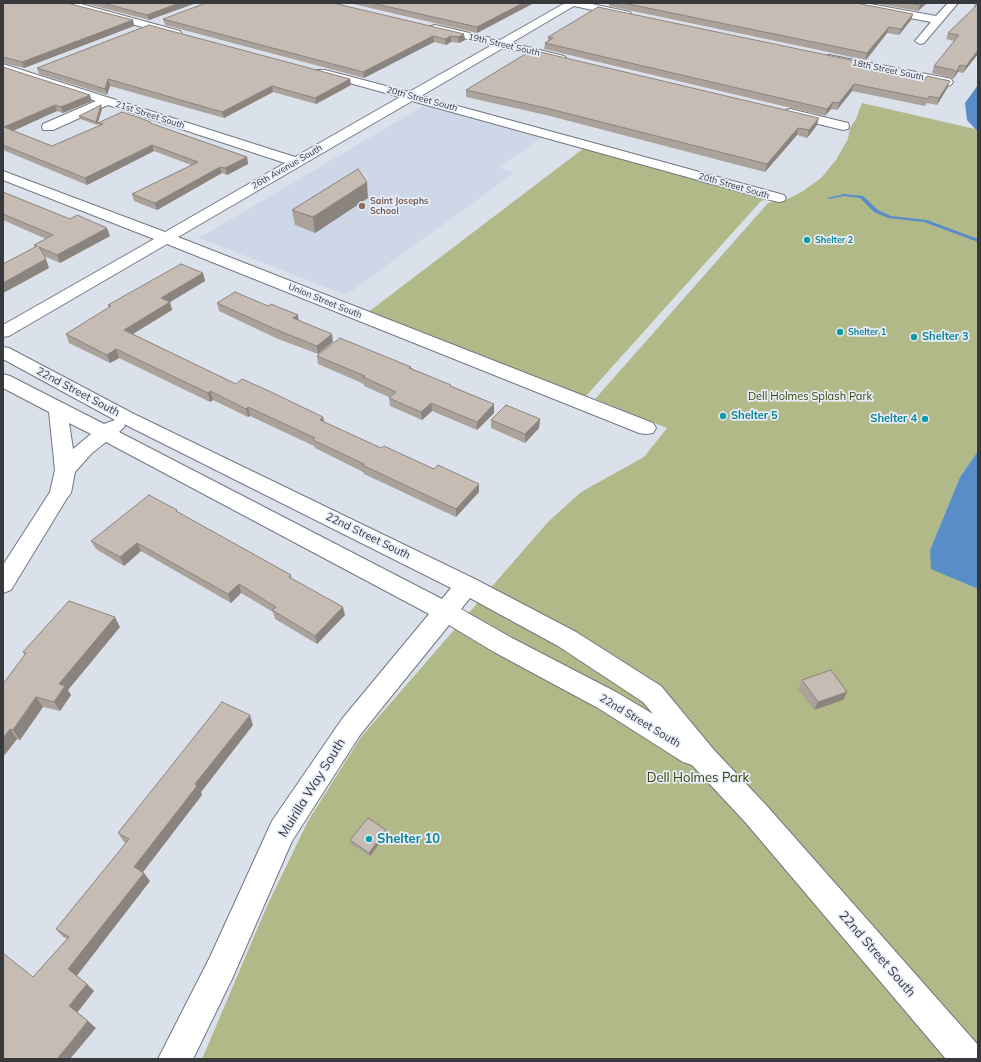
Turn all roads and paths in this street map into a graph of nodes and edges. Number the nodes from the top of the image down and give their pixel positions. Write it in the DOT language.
graph roads {
  1 [pos="65,3"];
  2 [pos="572,3"];
  3 [pos="847,3"];
  4 [pos="953,3"];
  5 [pos="635,16"];
  6 [pos="169,18"];
  7 [pos="939,20"];
  8 [pos="149,26"];
  9 [pos="426,26"];
  10 [pos="135,32"];
  11 [pos="188,36"];
  12 [pos="920,41"];
  13 [pos="501,44"];
  14 [pos="822,56"];
  15 [pos="569,60"];
  16 [pos="3,67"];
  17 [pos="38,69"];
  18 [pos="311,69"];
  19 [pos="24,74"];
  20 [pos="947,82"];
  21 [pos="411,96"];
  22 [pos="107,101"];
  23 [pos="775,110"];
  24 [pos="843,126"];
  25 [pos="48,127"];
  26 [pos="296,162"];
  27 [pos="3,175"];
  28 [pos="779,198"];
  29 [pos="166,238"];
  30 [pos="3,332"];
  31 [pos="3,352"];
  32 [pos="3,380"];
  33 [pos="58,409"];
  34 [pos="127,418"];
  35 [pos="646,428"];
  36 [pos="105,433"];
  37 [pos="65,470"];
  38 [pos="3,584"];
  39 [pos="467,584"];
  40 [pos="445,611"];
  41 [pos="704,759"];
  42 [pos="175,1059"];
  43 [pos="968,1059"];
  1 -- 8 [label="street"];
  2 -- 5 [label="street"];
  2 -- 13 [label="street, 26th Avenue South"];
  3 -- 7 [label="street"];
  4 -- 7 [label="street"];
  6 -- 8 [label="street"];
  7 -- 12 [label="street"];
  8 -- 10 [label="street"];
  8 -- 11 [label="street"];
  9 -- 13 [label="street, 19th Street South"];
  13 -- 15 [label="street, 19th Street South"];
  13 -- 21 [label="street, 26th Avenue South"];
  14 -- 20 [label="street, 18th Street South"];
  16 -- 19 [label="street, 21st Street South"];
  17 -- 19 [label="street"];
  18 -- 21 [label="street, 20th Street South"];
  19 -- 22 [label="street, 21st Street South"];
  21 -- 26 [label="street, 26th Avenue South"];
  21 -- 28 [label="street, 20th Street South"];
  22 -- 25 [label="street"];
  22 -- 26 [label="street, 21st Street South"];
  23 -- 24 [label="street"];
  26 -- 29 [label="street, 26th Avenue South"];
  27 -- 29 [label="street, Union Street South"];
  29 -- 30 [label="street, 26th Avenue South"];
  29 -- 35 [label="street, Union Street South"];
  31 -- 34 [label="street, 22nd Street South"];
  32 -- 33 [label="street, 22nd Street South"];
  33 -- 36 [label="street, 22nd Street South"];
  33 -- 37 [label="street"];
  34 -- 36 [label="street"];
  34 -- 39 [label="street, 22nd Street South"];
  36 -- 37 [label="street"];
  36 -- 40 [label="street, 22nd Street South"];
  37 -- 38 [label="street"];
  39 -- 40 [label="street, Muirilla Way South"];
  39 -- 41 [label="street, 22nd Street South"];
  40 -- 41 [label="street, 22nd Street South"];
  40 -- 42 [label="street, Muirilla Way South"];
  41 -- 43 [label="street, 22nd Street South"];
}
